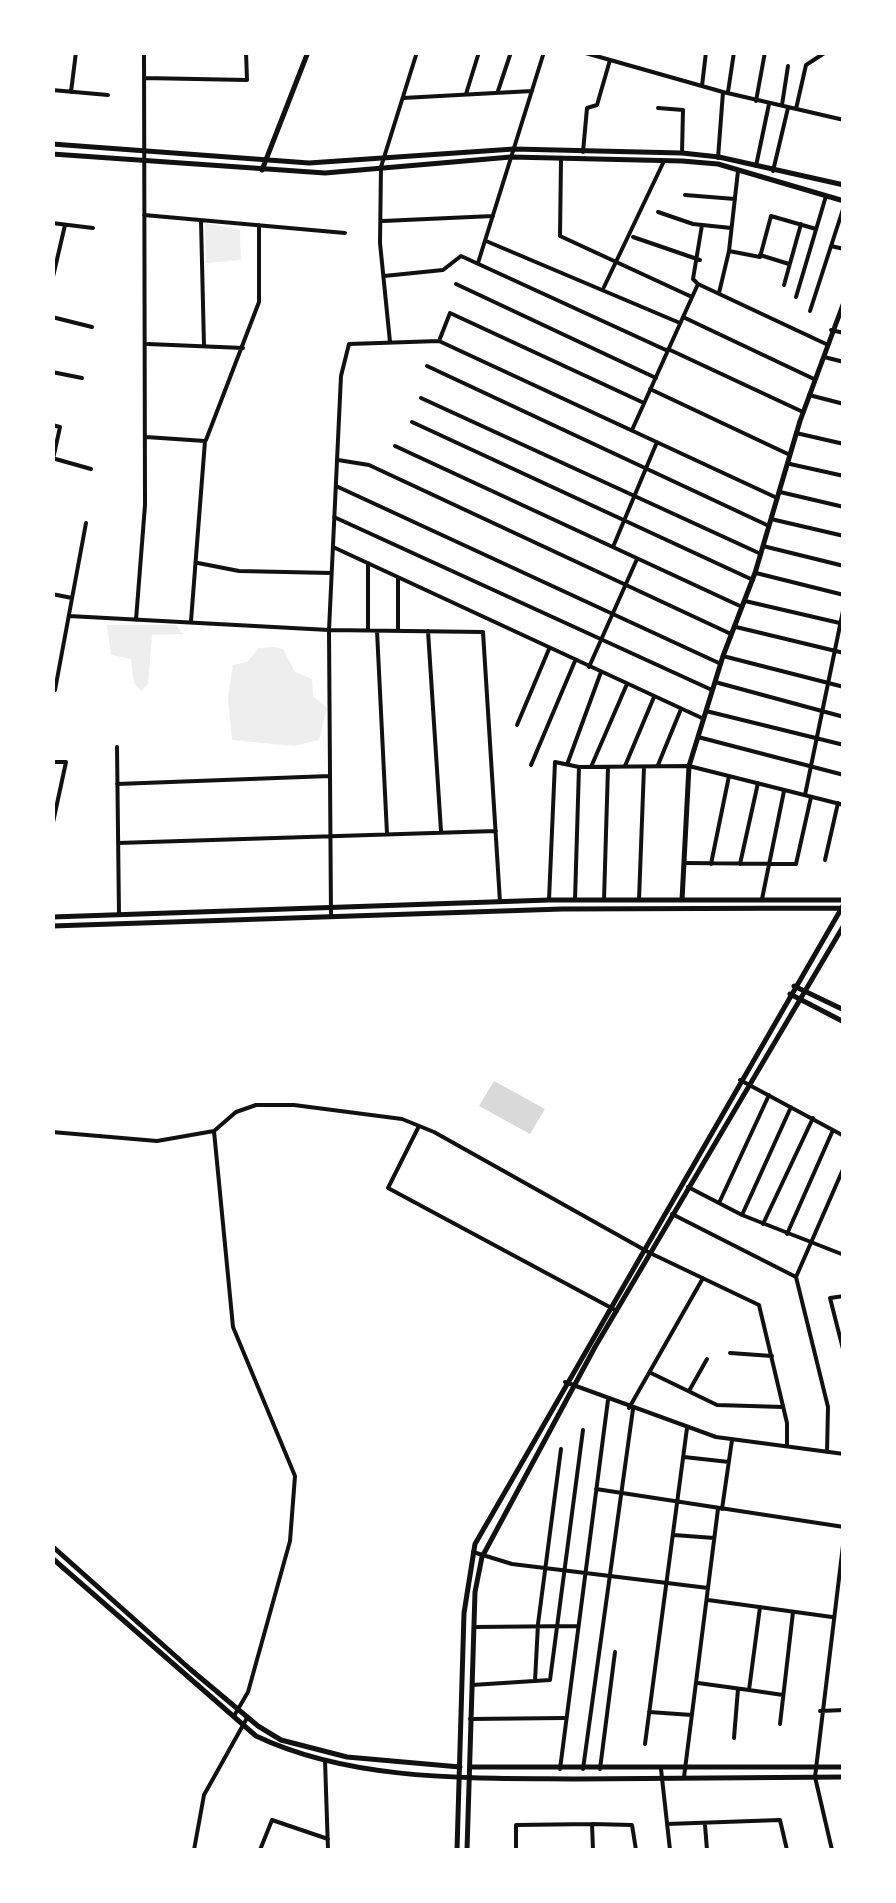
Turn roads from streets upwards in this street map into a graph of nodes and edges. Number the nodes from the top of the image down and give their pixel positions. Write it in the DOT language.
graph roads {
  1 [pos="76,52"];
  2 [pos="144,52"];
  3 [pos="246,52"];
  4 [pos="308,52"];
  5 [pos="418,52"];
  6 [pos="479,52"];
  7 [pos="511,52"];
  8 [pos="544,52"];
  9 [pos="582,52"];
  10 [pos="706,52"];
  11 [pos="734,52"];
  12 [pos="766,52"];
  13 [pos="826,52"];
  14 [pos="610,60"];
  15 [pos="788,66"];
  16 [pos="144,78"];
  17 [pos="702,86"];
  18 [pos="52,90"];
  19 [pos="532,91"];
  20 [pos="71,92"];
  21 [pos="498,93"];
  22 [pos="725,93"];
  23 [pos="466,94"];
  24 [pos="108,95"];
  25 [pos="402,98"];
  26 [pos="756,101"];
  27 [pos="770,104"];
  28 [pos="658,108"];
  29 [pos="785,108"];
  30 [pos="796,110"];
  31 [pos="844,120"];
  32 [pos="52,144"];
  33 [pos="514,149"];
  34 [pos="144,152"];
  35 [pos="583,152"];
  36 [pos="52,154"];
  37 [pos="682,154"];
  38 [pos="380,158"];
  39 [pos="511,158"];
  40 [pos="561,160"];
  41 [pos="718,160"];
  42 [pos="267,161"];
  43 [pos="664,161"];
  44 [pos="144,162"];
  45 [pos="756,166"];
  46 [pos="379,167"];
  47 [pos="262,170"];
  48 [pos="738,171"];
  49 [pos="774,171"];
  50 [pos="844,184"];
  51 [pos="685,194"];
  52 [pos="826,196"];
  53 [pos="735,199"];
  54 [pos="844,204"];
  55 [pos="658,212"];
  56 [pos="144,214"];
  57 [pos="493,216"];
  58 [pos="201,220"];
  59 [pos="380,221"];
  60 [pos="52,223"];
  61 [pos="702,224"];
  62 [pos="801,224"];
  63 [pos="65,225"];
  64 [pos="259,225"];
  65 [pos="92,228"];
  66 [pos="732,228"];
  67 [pos="816,228"];
  68 [pos="345,234"];
  69 [pos="631,236"];
  70 [pos="485,241"];
  71 [pos="831,246"];
  72 [pos="844,249"];
  73 [pos="729,251"];
  74 [pos="760,255"];
  75 [pos="616,259"];
  76 [pos="700,260"];
  77 [pos="478,263"];
  78 [pos="790,264"];
  79 [pos="384,276"];
  80 [pos="52,281"];
  81 [pos="456,284"];
  82 [pos="698,284"];
  83 [pos="784,286"];
  84 [pos="604,287"];
  85 [pos="719,293"];
  86 [pos="692,297"];
  87 [pos="796,297"];
  88 [pos="843,304"];
  89 [pos="810,312"];
  90 [pos="52,317"];
  91 [pos="681,320"];
  92 [pos="92,327"];
  93 [pos="831,330"];
  94 [pos="844,333"];
  95 [pos="439,341"];
  96 [pos="390,342"];
  97 [pos="146,344"];
  98 [pos="826,344"];
  99 [pos="204,346"];
  100 [pos="244,348"];
  101 [pos="668,350"];
  102 [pos="822,356"];
  103 [pos="844,362"];
  104 [pos="427,366"];
  105 [pos="52,372"];
  106 [pos="82,378"];
  107 [pos="656,378"];
  108 [pos="814,380"];
  109 [pos="650,390"];
  110 [pos="809,395"];
  111 [pos="422,398"];
  112 [pos="644,402"];
  113 [pos="844,404"];
  114 [pos="803,412"];
  115 [pos="412,422"];
  116 [pos="52,425"];
  117 [pos="632,430"];
  118 [pos="796,433"];
  119 [pos="146,437"];
  120 [pos="206,441"];
  121 [pos="657,442"];
  122 [pos="844,444"];
  123 [pos="395,446"];
  124 [pos="790,455"];
  125 [pos="53,458"];
  126 [pos="338,460"];
  127 [pos="788,464"];
  128 [pos="91,469"];
  129 [pos="646,469"];
  130 [pos="844,476"];
  131 [pos="336,486"];
  132 [pos="635,494"];
  133 [pos="778,495"];
  134 [pos="844,507"];
  135 [pos="334,517"];
  136 [pos="623,522"];
  137 [pos="770,522"];
  138 [pos="86,523"];
  139 [pos="844,536"];
  140 [pos="333,546"];
  141 [pos="763,546"];
  142 [pos="612,547"];
  143 [pos="761,554"];
  144 [pos="638,559"];
  145 [pos="198,562"];
  146 [pos="368,564"];
  147 [pos="844,566"];
  148 [pos="332,573"];
  149 [pos="754,576"];
  150 [pos="398,578"];
  151 [pos="625,586"];
  152 [pos="52,594"];
  153 [pos="844,594"];
  154 [pos="72,598"];
  155 [pos="743,604"];
  156 [pos="844,606"];
  157 [pos="612,614"];
  158 [pos="68,616"];
  159 [pos="136,620"];
  160 [pos="191,623"];
  161 [pos="842,624"];
  162 [pos="329,630"];
  163 [pos="368,630"];
  164 [pos="377,630"];
  165 [pos="733,630"];
  166 [pos="398,631"];
  167 [pos="428,631"];
  168 [pos="600,640"];
  169 [pos="549,649"];
  170 [pos="834,651"];
  171 [pos="844,653"];
  172 [pos="723,656"];
  173 [pos="575,661"];
  174 [pos="721,664"];
  175 [pos="589,667"];
  176 [pos="601,672"];
  177 [pos="715,682"];
  178 [pos="828,683"];
  179 [pos="627,684"];
  180 [pos="844,687"];
  181 [pos="55,690"];
  182 [pos="713,690"];
  183 [pos="654,696"];
  184 [pos="681,709"];
  185 [pos="706,710"];
  186 [pos="822,712"];
  187 [pos="844,717"];
  188 [pos="704,719"];
  189 [pos="518,725"];
  190 [pos="698,737"];
  191 [pos="817,738"];
  192 [pos="844,745"];
  193 [pos="116,747"];
  194 [pos="52,762"];
  195 [pos="567,763"];
  196 [pos="532,765"];
  197 [pos="644,766"];
  198 [pos="657,766"];
  199 [pos="690,766"];
  200 [pos="579,767"];
  201 [pos="591,767"];
  202 [pos="608,767"];
  203 [pos="624,767"];
  204 [pos="811,767"];
  205 [pos="844,775"];
  206 [pos="330,776"];
  207 [pos="730,776"];
  208 [pos="758,783"];
  209 [pos="117,784"];
  210 [pos="784,790"];
  211 [pos="808,796"];
  212 [pos="840,804"];
  213 [pos="52,827"];
  214 [pos="496,830"];
  215 [pos="441,832"];
  216 [pos="387,834"];
  217 [pos="330,836"];
  218 [pos="118,843"];
  219 [pos="825,860"];
  220 [pos="684,863"];
  221 [pos="711,864"];
  222 [pos="740,864"];
  223 [pos="767,864"];
  224 [pos="762,899"];
  225 [pos="549,900"];
  226 [pos="574,900"];
  227 [pos="604,900"];
  228 [pos="639,900"];
  229 [pos="682,900"];
  230 [pos="500,902"];
  231 [pos="843,905"];
  232 [pos="331,907"];
  233 [pos="681,908"];
  234 [pos="119,915"];
  235 [pos="331,916"];
  236 [pos="52,917"];
  237 [pos="844,925"];
  238 [pos="52,926"];
  239 [pos="794,986"];
  240 [pos="803,990"];
  241 [pos="790,994"];
  242 [pos="798,998"];
  243 [pos="844,1010"];
  244 [pos="844,1022"];
  245 [pos="740,1080"];
  246 [pos="748,1084"];
  247 [pos="769,1095"];
  248 [pos="791,1107"];
  249 [pos="813,1118"];
  250 [pos="420,1126"];
  251 [pos="214,1130"];
  252 [pos="833,1130"];
  253 [pos="52,1132"];
  254 [pos="844,1136"];
  255 [pos="844,1167"];
  256 [pos="685,1185"];
  257 [pos="718,1203"];
  258 [pos="672,1214"];
  259 [pos="742,1215"];
  260 [pos="763,1224"];
  261 [pos="787,1234"];
  262 [pos="809,1244"];
  263 [pos="643,1249"];
  264 [pos="650,1253"];
  265 [pos="844,1254"];
  266 [pos="796,1277"];
  267 [pos="703,1278"];
  268 [pos="844,1296"];
  269 [pos="609,1306"];
  270 [pos="616,1311"];
  271 [pos="844,1322"];
  272 [pos="836,1324"];
  273 [pos="843,1349"];
  274 [pos="730,1353"];
  275 [pos="772,1356"];
  276 [pos="707,1359"];
  277 [pos="649,1372"];
  278 [pos="565,1382"];
  279 [pos="573,1387"];
  280 [pos="688,1391"];
  281 [pos="608,1400"];
  282 [pos="784,1408"];
  283 [pos="631,1409"];
  284 [pos="687,1428"];
  285 [pos="583,1430"];
  286 [pos="732,1439"];
  287 [pos="787,1446"];
  288 [pos="562,1449"];
  289 [pos="828,1452"];
  290 [pos="844,1454"];
  291 [pos="683,1457"];
  292 [pos="729,1462"];
  293 [pos="596,1489"];
  294 [pos="620,1493"];
  295 [pos="677,1504"];
  296 [pos="720,1509"];
  297 [pos="844,1527"];
  298 [pos="672,1535"];
  299 [pos="844,1537"];
  300 [pos="714,1538"];
  301 [pos="52,1546"];
  302 [pos="473,1552"];
  303 [pos="482,1557"];
  304 [pos="52,1558"];
  305 [pos="545,1567"];
  306 [pos="566,1569"];
  307 [pos="585,1571"];
  308 [pos="841,1571"];
  309 [pos="608,1573"];
  310 [pos="666,1581"];
  311 [pos="708,1588"];
  312 [pos="706,1600"];
  313 [pos="760,1607"];
  314 [pos="792,1612"];
  315 [pos="832,1617"];
  316 [pos="126,1618"];
  317 [pos="538,1624"];
  318 [pos="557,1624"];
  319 [pos="577,1626"];
  320 [pos="474,1627"];
  321 [pos="615,1652"];
  322 [pos="536,1680"];
  323 [pos="696,1682"];
  324 [pos="472,1685"];
  325 [pos="738,1688"];
  326 [pos="749,1690"];
  327 [pos="783,1694"];
  328 [pos="236,1708"];
  329 [pos="844,1710"];
  330 [pos="820,1711"];
  331 [pos="649,1712"];
  332 [pos="692,1715"];
  333 [pos="234,1716"];
  334 [pos="470,1718"];
  335 [pos="564,1718"];
  336 [pos="246,1721"];
  337 [pos="780,1724"];
  338 [pos="734,1738"];
  339 [pos="645,1744"];
  340 [pos="325,1760"];
  341 [pos="460,1767"];
  342 [pos="844,1767"];
  343 [pos="470,1768"];
  344 [pos="816,1768"];
  345 [pos="560,1769"];
  346 [pos="584,1769"];
  347 [pos="600,1769"];
  348 [pos="661,1769"];
  349 [pos="685,1769"];
  350 [pos="459,1776"];
  351 [pos="470,1776"];
  352 [pos="815,1777"];
  353 [pos="844,1777"];
  354 [pos="662,1779"];
  355 [pos="684,1779"];
  356 [pos="592,1824"];
  357 [pos="668,1824"];
  358 [pos="705,1824"];
  359 [pos="328,1839"];
  360 [pos="194,1850"];
  361 [pos="260,1850"];
  362 [pos="328,1850"];
  363 [pos="457,1850"];
  364 [pos="467,1850"];
  365 [pos="516,1850"];
  366 [pos="594,1850"];
  367 [pos="636,1850"];
  368 [pos="670,1850"];
  369 [pos="707,1850"];
  370 [pos="787,1850"];
  371 [pos="832,1850"];
  1 -- 20 [label="street"];
  2 -- 16 [label="street"];
  3 -- 16 [label="street"];
  4 -- 42 [label="street"];
  5 -- 25 [label="street"];
  6 -- 23 [label="street"];
  7 -- 21 [label="street"];
  8 -- 19 [label="street"];
  9 -- 14 [label="street"];
  10 -- 17 [label="street"];
  11 -- 22 [label="street"];
  12 -- 26 [label="street"];
  13 -- 30 [label="street"];
  14 -- 17 [label="street"];
  14 -- 35 [label="street"];
  15 -- 29 [label="street"];
  16 -- 34 [label="street"];
  17 -- 22 [label="street"];
  18 -- 20 [label="street"];
  19 -- 21 [label="street"];
  19 -- 33 [label="street"];
  20 -- 24 [label="street"];
  21 -- 23 [label="street"];
  22 -- 26 [label="street"];
  22 -- 41 [label="street"];
  23 -- 25 [label="street"];
  25 -- 38 [label="street"];
  26 -- 27 [label="street"];
  27 -- 29 [label="street"];
  27 -- 45 [label="street"];
  28 -- 37 [label="street"];
  29 -- 30 [label="street"];
  29 -- 49 [label="street"];
  30 -- 31 [label="street"];
  32 -- 34 [label="street"];
  33 -- 35 [label="street"];
  33 -- 38 [label="street"];
  33 -- 39 [label="street"];
  34 -- 42 [label="street"];
  34 -- 44 [label="street"];
  35 -- 37 [label="street"];
  36 -- 44 [label="street"];
  37 -- 41 [label="street"];
  38 -- 42 [label="street"];
  38 -- 46 [label="street"];
  39 -- 40 [label="street"];
  39 -- 46 [label="street"];
  39 -- 57 [label="street"];
  40 -- 43 [label="street"];
  40 -- 75 [label="street"];
  41 -- 43 [label="street"];
  41 -- 45 [label="street"];
  41 -- 48 [label="street"];
  42 -- 47 [label="street"];
  43 -- 69 [label="street"];
  44 -- 47 [label="street"];
  44 -- 56 [label="street"];
  45 -- 49 [label="street"];
  46 -- 47 [label="street"];
  46 -- 59 [label="street"];
  48 -- 52 [label="street"];
  48 -- 53 [label="street"];
  49 -- 50 [label="street"];
  51 -- 53 [label="street"];
  52 -- 54 [label="street"];
  52 -- 67 [label="street"];
  53 -- 66 [label="street"];
  54 -- 71 [label="street"];
  55 -- 61 [label="street"];
  56 -- 58 [label="street"];
  56 -- 97 [label="street"];
  57 -- 59 [label="street"];
  57 -- 70 [label="street"];
  58 -- 64 [label="street"];
  58 -- 99 [label="street"];
  59 -- 79 [label="street"];
  60 -- 63 [label="street"];
  61 -- 66 [label="street"];
  61 -- 76 [label="street"];
  62 -- 67 [label="street"];
  62 -- 74 [label="street"];
  62 -- 78 [label="street"];
  63 -- 65 [label="street"];
  63 -- 80 [label="street"];
  64 -- 68 [label="street"];
  64 -- 100 [label="street"];
  66 -- 73 [label="street"];
  67 -- 87 [label="street"];
  69 -- 75 [label="street"];
  69 -- 76 [label="street"];
  70 -- 77 [label="street"];
  70 -- 84 [label="street"];
  71 -- 72 [label="street"];
  71 -- 89 [label="street"];
  73 -- 74 [label="street"];
  73 -- 85 [label="street"];
  74 -- 78 [label="street"];
  75 -- 84 [label="street"];
  75 -- 86 [label="street"];
  76 -- 82 [label="street"];
  77 -- 79 [label="street"];
  77 -- 101 [label="street"];
  78 -- 83 [label="street"];
  79 -- 96 [label="street"];
  81 -- 107 [label="street"];
  82 -- 85 [label="street"];
  82 -- 86 [label="street"];
  84 -- 91 [label="street"];
  85 -- 98 [label="street"];
  86 -- 91 [label="street"];
  88 -- 93 [label="street"];
  90 -- 92 [label="street"];
  91 -- 101 [label="street"];
  91 -- 108 [label="street"];
  93 -- 94 [label="street"];
  93 -- 98 [label="street"];
  95 -- 96 [label="street"];
  95 -- 112 [label="street"];
  95 -- 117 [label="street"];
  96 -- 126 [label="street"];
  97 -- 99 [label="street"];
  97 -- 119 [label="street"];
  98 -- 102 [label="street"];
  99 -- 100 [label="street"];
  100 -- 120 [label="street"];
  101 -- 107 [label="street"];
  101 -- 114 [label="street"];
  102 -- 103 [label="street"];
  102 -- 108 [label="street"];
  104 -- 129 [label="street"];
  105 -- 106 [label="street"];
  107 -- 109 [label="street"];
  108 -- 110 [label="street"];
  109 -- 112 [label="street"];
  109 -- 124 [label="street"];
  110 -- 113 [label="street"];
  110 -- 114 [label="street"];
  111 -- 132 [label="street"];
  112 -- 117 [label="street"];
  114 -- 118 [label="street"];
  115 -- 136 [label="street"];
  116 -- 125 [label="street"];
  117 -- 121 [label="street"];
  118 -- 122 [label="street"];
  118 -- 124 [label="street"];
  119 -- 120 [label="street"];
  119 -- 159 [label="street"];
  120 -- 145 [label="street"];
  121 -- 129 [label="street"];
  121 -- 133 [label="street"];
  123 -- 142 [label="street"];
  124 -- 127 [label="street"];
  125 -- 128 [label="street"];
  126 -- 131 [label="street"];
  126 -- 151 [label="street"];
  127 -- 130 [label="street"];
  127 -- 133 [label="street"];
  129 -- 132 [label="street"];
  129 -- 137 [label="street"];
  131 -- 135 [label="street"];
  131 -- 157 [label="street"];
  132 -- 136 [label="street"];
  132 -- 143 [label="street"];
  133 -- 134 [label="street"];
  133 -- 137 [label="street"];
  135 -- 140 [label="street"];
  135 -- 168 [label="street"];
  136 -- 142 [label="street"];
  136 -- 149 [label="street"];
  137 -- 139 [label="street"];
  137 -- 141 [label="street"];
  138 -- 154 [label="street"];
  140 -- 146 [label="street"];
  140 -- 148 [label="street"];
  141 -- 143 [label="street"];
  141 -- 147 [label="street"];
  142 -- 144 [label="street"];
  143 -- 149 [label="street"];
  144 -- 151 [label="street"];
  144 -- 155 [label="street"];
  145 -- 148 [label="street"];
  145 -- 160 [label="street"];
  146 -- 150 [label="street"];
  146 -- 163 [label="street"];
  148 -- 162 [label="street"];
  149 -- 153 [label="street"];
  149 -- 155 [label="street"];
  150 -- 166 [label="street"];
  150 -- 169 [label="street"];
  151 -- 157 [label="street"];
  151 -- 165 [label="street"];
  152 -- 154 [label="street"];
  154 -- 158 [label="street"];
  155 -- 161 [label="street"];
  155 -- 165 [label="street"];
  156 -- 161 [label="street"];
  157 -- 168 [label="street"];
  157 -- 174 [label="street"];
  158 -- 159 [label="street"];
  158 -- 181 [label="street"];
  159 -- 160 [label="street"];
  160 -- 162 [label="street"];
  161 -- 170 [label="street"];
  162 -- 163 [label="street"];
  162 -- 206 [label="street"];
  163 -- 164 [label="street"];
  164 -- 166 [label="street"];
  164 -- 216 [label="street"];
  165 -- 170 [label="street"];
  165 -- 172 [label="street"];
  166 -- 167 [label="street"];
  167 -- 214 [label="street"];
  167 -- 215 [label="street"];
  168 -- 175 [label="street"];
  168 -- 182 [label="street"];
  169 -- 173 [label="street"];
  169 -- 189 [label="street"];
  170 -- 171 [label="street"];
  170 -- 178 [label="street"];
  172 -- 174 [label="street"];
  172 -- 178 [label="street"];
  173 -- 175 [label="street"];
  173 -- 196 [label="street"];
  174 -- 177 [label="street"];
  175 -- 176 [label="street"];
  176 -- 179 [label="street"];
  176 -- 195 [label="street"];
  177 -- 182 [label="street"];
  177 -- 186 [label="street"];
  178 -- 180 [label="street"];
  178 -- 186 [label="street"];
  179 -- 183 [label="street"];
  179 -- 201 [label="street"];
  182 -- 185 [label="street"];
  183 -- 184 [label="street"];
  183 -- 203 [label="street"];
  184 -- 188 [label="street"];
  184 -- 198 [label="street"];
  185 -- 188 [label="street"];
  185 -- 191 [label="street"];
  186 -- 187 [label="street"];
  186 -- 191 [label="street"];
  188 -- 190 [label="street"];
  190 -- 199 [label="street"];
  190 -- 204 [label="street"];
  191 -- 192 [label="street"];
  191 -- 204 [label="street"];
  193 -- 209 [label="street"];
  194 -- 213 [label="street"];
  195 -- 200 [label="street"];
  195 -- 225 [label="street"];
  197 -- 198 [label="street"];
  197 -- 203 [label="street"];
  197 -- 228 [label="street"];
  198 -- 199 [label="street"];
  199 -- 207 [label="street"];
  199 -- 220 [label="street"];
  200 -- 201 [label="street"];
  200 -- 226 [label="street"];
  201 -- 202 [label="street"];
  202 -- 203 [label="street"];
  202 -- 227 [label="street"];
  204 -- 205 [label="street"];
  204 -- 211 [label="street"];
  206 -- 209 [label="street"];
  206 -- 217 [label="street"];
  207 -- 208 [label="street"];
  207 -- 221 [label="street"];
  208 -- 210 [label="street"];
  208 -- 222 [label="street"];
  209 -- 218 [label="street"];
  210 -- 211 [label="street"];
  210 -- 223 [label="street"];
  211 -- 212 [label="street"];
  211 -- 223 [label="street"];
  212 -- 219 [label="street"];
  214 -- 215 [label="street"];
  214 -- 230 [label="street"];
  215 -- 216 [label="street"];
  216 -- 217 [label="street"];
  217 -- 218 [label="street"];
  217 -- 232 [label="street"];
  218 -- 234 [label="street"];
  220 -- 221 [label="street"];
  220 -- 229 [label="street"];
  221 -- 222 [label="street"];
  222 -- 223 [label="street"];
  223 -- 224 [label="street"];
  224 -- 229 [label="street"];
  224 -- 231 [label="street"];
  225 -- 226 [label="street"];
  225 -- 230 [label="street"];
  226 -- 227 [label="street"];
  227 -- 228 [label="street"];
  228 -- 229 [label="street"];
  229 -- 233 [label="street"];
  230 -- 232 [label="street"];
  231 -- 233 [label="street"];
  231 -- 239 [label="street"];
  232 -- 234 [label="street"];
  232 -- 235 [label="street"];
  233 -- 235 [label="street"];
  234 -- 236 [label="street"];
  235 -- 238 [label="street"];
  237 -- 240 [label="street"];
  239 -- 240 [label="street"];
  239 -- 241 [label="street"];
  240 -- 242 [label="street"];
  240 -- 243 [label="street"];
  241 -- 242 [label="street"];
  241 -- 245 [label="street"];
  242 -- 244 [label="street"];
  242 -- 246 [label="street"];
  245 -- 246 [label="street"];
  245 -- 256 [label="street"];
  246 -- 247 [label="street"];
  246 -- 256 [label="street"];
  247 -- 248 [label="street"];
  247 -- 257 [label="street"];
  248 -- 249 [label="street"];
  248 -- 259 [label="street"];
  249 -- 252 [label="street"];
  249 -- 260 [label="street"];
  250 -- 251 [label="street"];
  250 -- 263 [label="street"];
  250 -- 269 [label="street"];
  251 -- 253 [label="street"];
  251 -- 328 [label="street"];
  252 -- 254 [label="street"];
  252 -- 261 [label="street"];
  255 -- 262 [label="street"];
  256 -- 257 [label="street"];
  256 -- 258 [label="street"];
  256 -- 263 [label="street"];
  257 -- 259 [label="street"];
  258 -- 264 [label="street"];
  258 -- 266 [label="street"];
  259 -- 260 [label="street"];
  260 -- 261 [label="street"];
  261 -- 262 [label="street"];
  262 -- 265 [label="street"];
  262 -- 266 [label="street"];
  263 -- 264 [label="street"];
  263 -- 269 [label="street"];
  264 -- 267 [label="street"];
  264 -- 270 [label="street"];
  266 -- 289 [label="street"];
  267 -- 275 [label="street"];
  267 -- 277 [label="street"];
  268 -- 272 [label="street"];
  269 -- 270 [label="street"];
  269 -- 278 [label="street"];
  270 -- 279 [label="street"];
  271 -- 272 [label="street"];
  272 -- 273 [label="street"];
  274 -- 275 [label="street"];
  275 -- 282 [label="street"];
  276 -- 280 [label="street"];
  277 -- 280 [label="street"];
  277 -- 283 [label="street"];
  278 -- 279 [label="street"];
  278 -- 302 [label="street"];
  279 -- 281 [label="street"];
  279 -- 303 [label="street"];
  280 -- 282 [label="street"];
  281 -- 283 [label="street"];
  281 -- 293 [label="street"];
  282 -- 287 [label="street"];
  283 -- 284 [label="street"];
  283 -- 294 [label="street"];
  284 -- 286 [label="street"];
  284 -- 291 [label="street"];
  285 -- 306 [label="street"];
  286 -- 287 [label="street"];
  286 -- 292 [label="street"];
  287 -- 289 [label="street"];
  288 -- 305 [label="street"];
  289 -- 290 [label="street"];
  291 -- 292 [label="street"];
  291 -- 295 [label="street"];
  292 -- 296 [label="street"];
  293 -- 294 [label="street"];
  293 -- 307 [label="street"];
  294 -- 295 [label="street"];
  294 -- 309 [label="street"];
  295 -- 296 [label="street"];
  295 -- 298 [label="street"];
  296 -- 297 [label="street"];
  296 -- 300 [label="street"];
  298 -- 300 [label="street"];
  298 -- 310 [label="street"];
  299 -- 308 [label="street"];
  300 -- 311 [label="street"];
  301 -- 316 [label="street"];
  302 -- 303 [label="street"];
  302 -- 341 [label="street"];
  303 -- 305 [label="street"];
  303 -- 320 [label="street"];
  304 -- 316 [label="street"];
  305 -- 306 [label="street"];
  305 -- 317 [label="street"];
  306 -- 307 [label="street"];
  306 -- 318 [label="street"];
  307 -- 309 [label="street"];
  307 -- 319 [label="street"];
  308 -- 315 [label="street"];
  309 -- 310 [label="street"];
  309 -- 346 [label="street"];
  310 -- 311 [label="street"];
  310 -- 331 [label="street"];
  311 -- 312 [label="street"];
  312 -- 313 [label="street"];
  312 -- 323 [label="street"];
  313 -- 314 [label="street"];
  313 -- 326 [label="street"];
  314 -- 315 [label="street"];
  314 -- 327 [label="street"];
  315 -- 330 [label="street"];
  316 -- 328 [label="street"];
  316 -- 333 [label="street"];
  317 -- 318 [label="street"];
  317 -- 320 [label="street"];
  317 -- 322 [label="street"];
  318 -- 319 [label="street"];
  318 -- 322 [label="street"];
  319 -- 335 [label="street"];
  320 -- 324 [label="street"];
  321 -- 347 [label="street"];
  322 -- 324 [label="street"];
  323 -- 325 [label="street"];
  323 -- 332 [label="street"];
  324 -- 334 [label="street"];
  325 -- 326 [label="street"];
  325 -- 338 [label="street"];
  326 -- 327 [label="street"];
  327 -- 337 [label="street"];
  328 -- 333 [label="street"];
  328 -- 336 [label="street"];
  329 -- 330 [label="street"];
  330 -- 344 [label="street"];
  331 -- 332 [label="street"];
  331 -- 339 [label="street"];
  332 -- 349 [label="street"];
  333 -- 336 [label="street"];
  334 -- 335 [label="street"];
  334 -- 343 [label="street"];
  335 -- 345 [label="street"];
  336 -- 340 [label="street"];
  336 -- 341 [label="street"];
  336 -- 360 [label="street"];
  340 -- 350 [label="street"];
  340 -- 359 [label="street"];
  341 -- 343 [label="street"];
  341 -- 350 [label="street"];
  342 -- 344 [label="street"];
  343 -- 345 [label="street"];
  343 -- 351 [label="street"];
  344 -- 349 [label="street"];
  344 -- 352 [label="street"];
  345 -- 346 [label="street"];
  346 -- 347 [label="street"];
  347 -- 348 [label="street"];
  348 -- 349 [label="street"];
  348 -- 354 [label="street"];
  349 -- 355 [label="street"];
  350 -- 351 [label="street"];
  350 -- 363 [label="street"];
  351 -- 354 [label="street"];
  351 -- 364 [label="street"];
  352 -- 353 [label="street"];
  352 -- 355 [label="street"];
  352 -- 371 [label="street"];
  354 -- 355 [label="street"];
  354 -- 357 [label="street"];
  356 -- 365 [label="street"];
  356 -- 366 [label="street"];
  356 -- 367 [label="street"];
  357 -- 358 [label="street"];
  357 -- 368 [label="street"];
  358 -- 369 [label="street"];
  358 -- 370 [label="street"];
  359 -- 361 [label="street"];
  359 -- 362 [label="street"];
}
